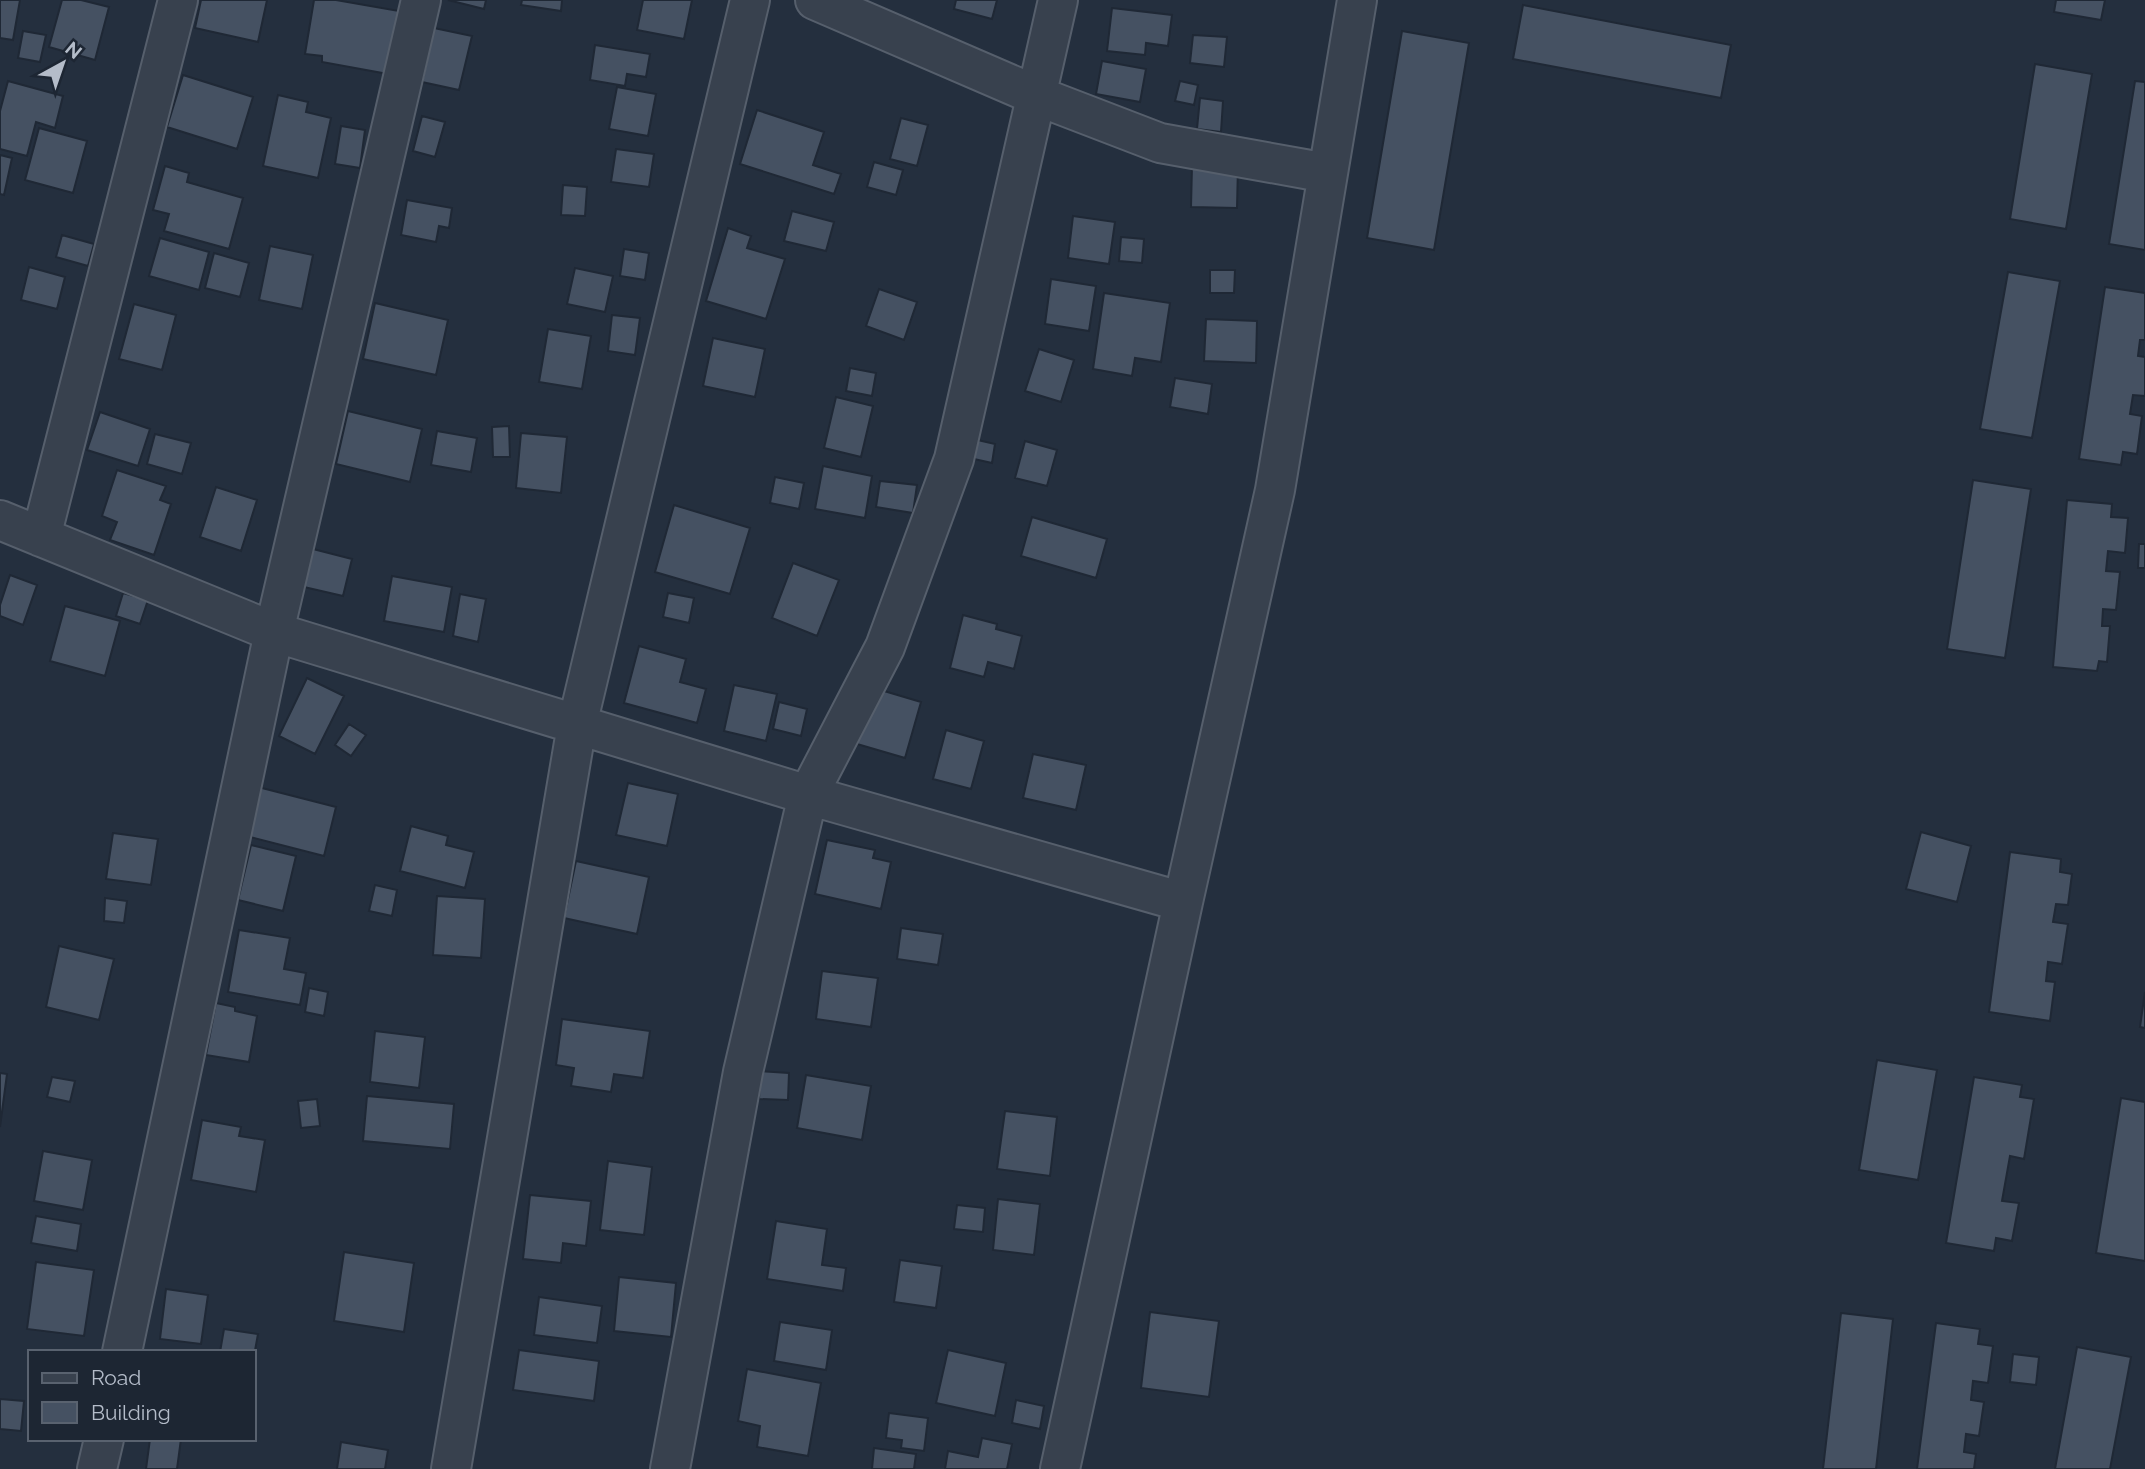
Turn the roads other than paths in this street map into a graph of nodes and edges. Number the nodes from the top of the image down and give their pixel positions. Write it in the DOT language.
graph roads {
  1 [pos="178,0"];
  2 [pos="421,0"];
  3 [pos="750,0"];
  4 [pos="815,0"];
  5 [pos="1058,0"];
  6 [pos="1357,0"];
  7 [pos="1035,95"];
  8 [pos="1328,173"];
  9 [pos="0,520"];
  10 [pos="41,537"];
  11 [pos="274,632"];
  12 [pos="577,724"];
  13 [pos="808,795"];
  14 [pos="1183,902"];
  15 [pos="122,1350"];
  16 [pos="104,1441"];
  17 [pos="97,1469"];
  18 [pos="451,1469"];
  19 [pos="670,1469"];
  20 [pos="1060,1469"];
  1 -- 10 [label="street"];
  2 -- 11 [label="street"];
  3 -- 12 [label="street"];
  4 -- 7 [label="street"];
  5 -- 7 [label="street"];
  6 -- 8 [label="street"];
  7 -- 8 [label="street"];
  7 -- 13 [label="street"];
  8 -- 14 [label="street"];
  9 -- 10 [label="street"];
  10 -- 11 [label="street"];
  11 -- 12 [label="street"];
  11 -- 15 [label="street"];
  12 -- 13 [label="street"];
  12 -- 18 [label="street"];
  13 -- 14 [label="street"];
  13 -- 19 [label="street"];
  14 -- 20 [label="street"];
  16 -- 17 [label="street"];
}
